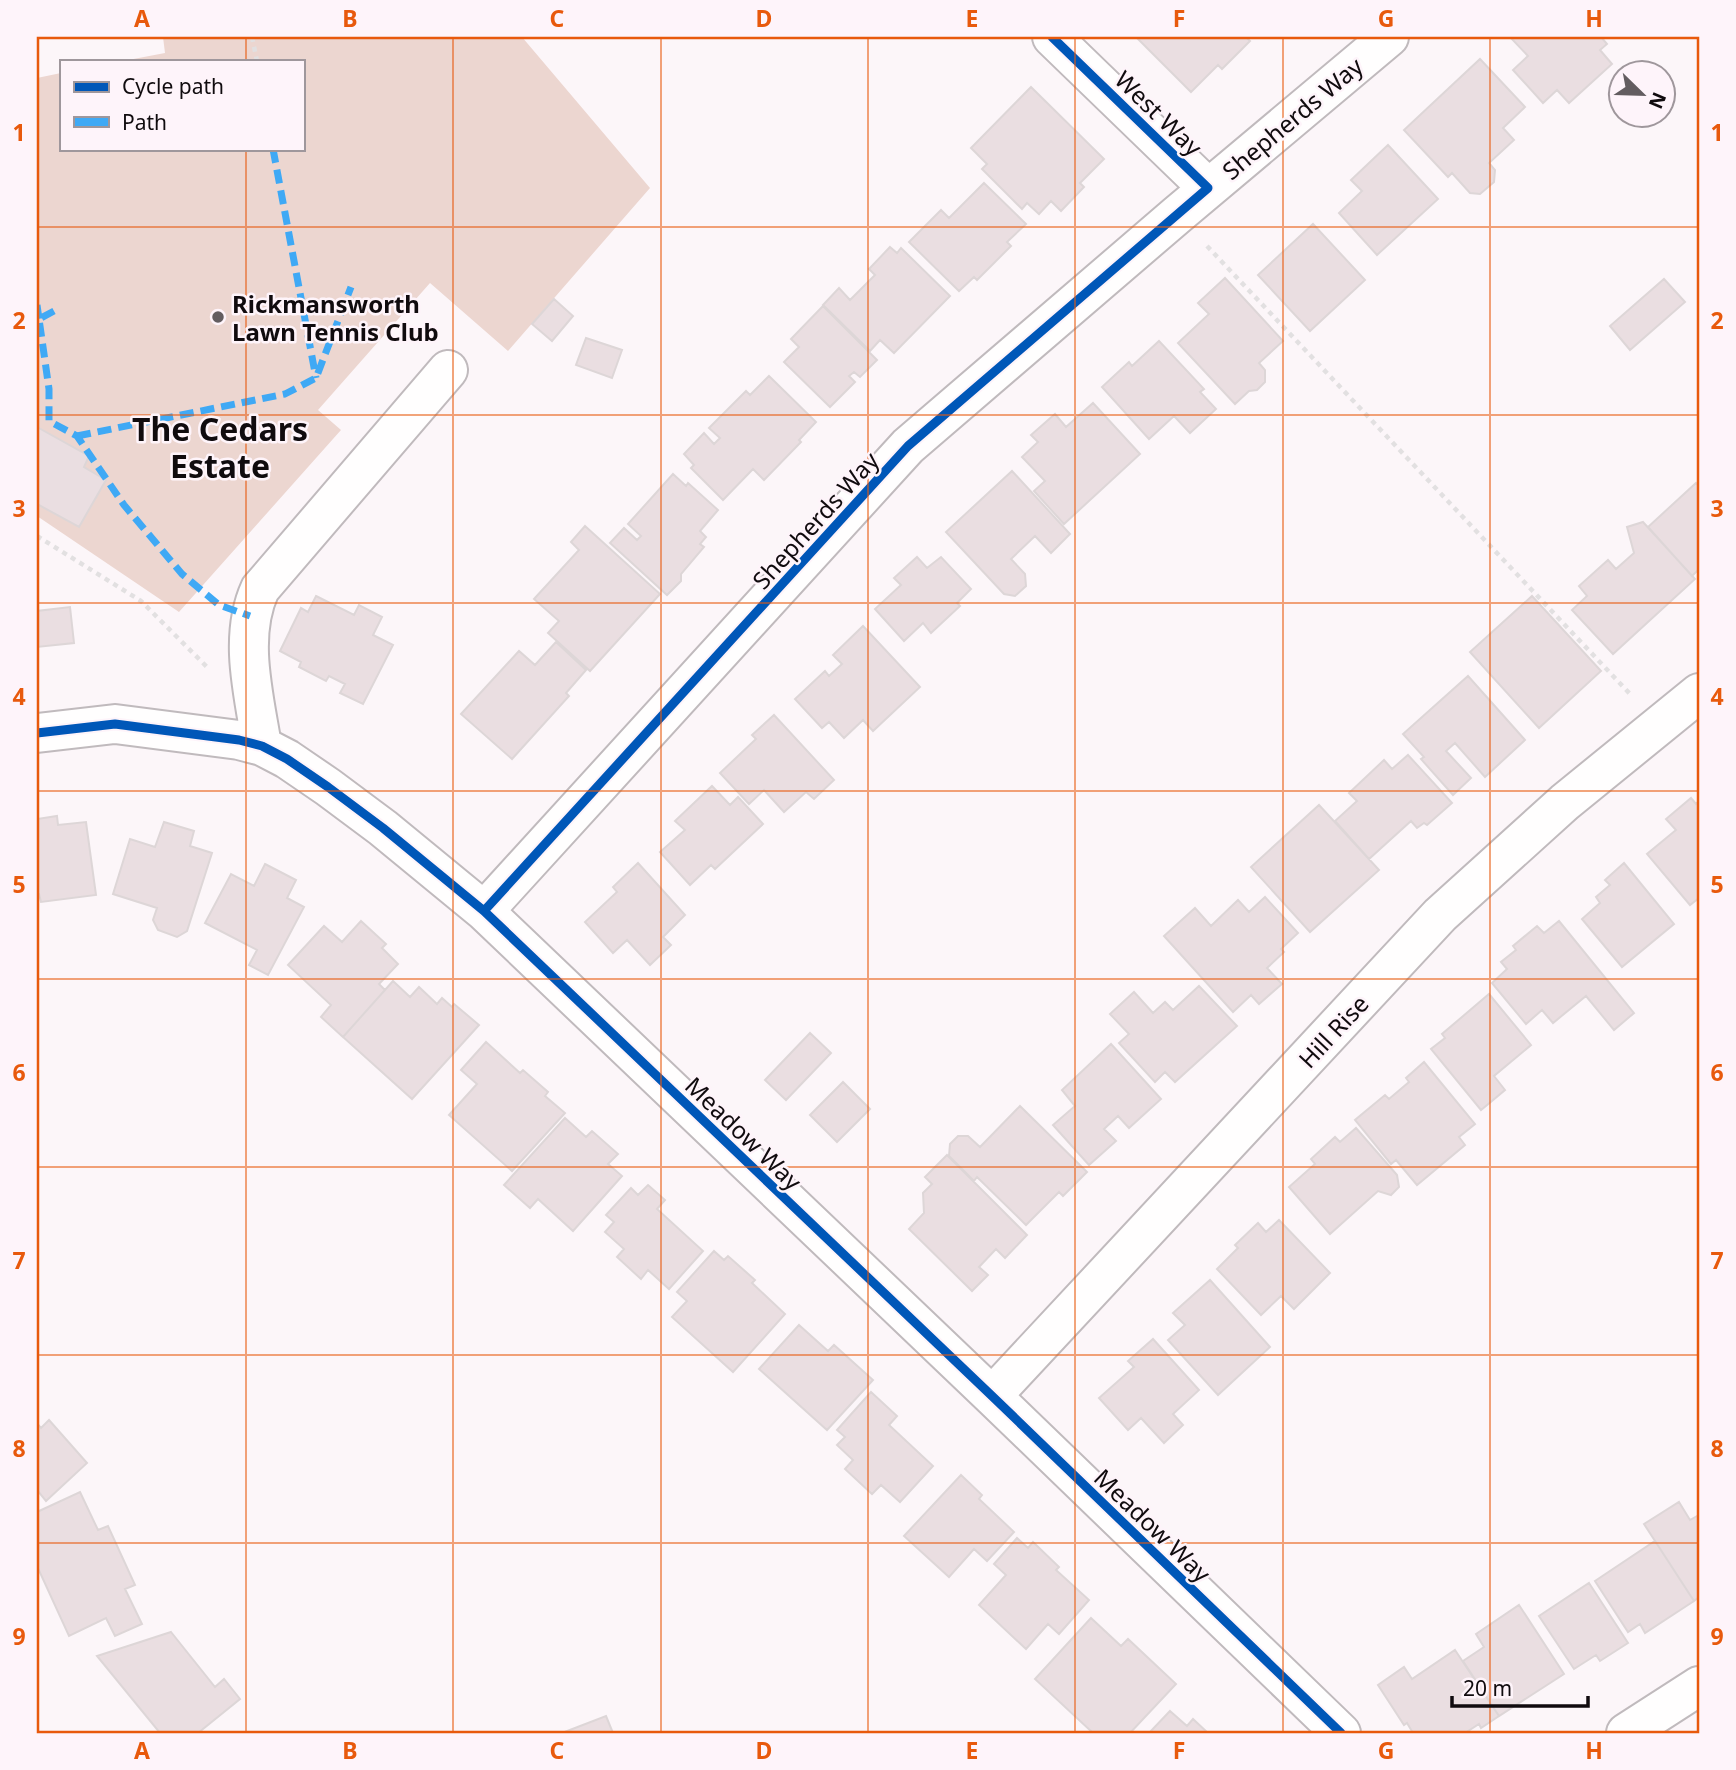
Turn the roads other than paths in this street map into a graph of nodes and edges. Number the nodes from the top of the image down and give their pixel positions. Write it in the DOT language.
graph roads {
  1 [pos="1052,37"];
  2 [pos="1389,37"];
  3 [pos="1208,188"];
  4 [pos="448,370"];
  5 [pos="1699,693"];
  6 [pos="37,733"];
  7 [pos="262,746"];
  8 [pos="484,911"];
  9 [pos="992,1396"];
  10 [pos="1699,1686"];
  11 [pos="1340,1733"];
  12 [pos="1626,1733"];
  1 -- 3 [label="street, West Way"];
  2 -- 3 [label="street, Shepherds Way"];
  3 -- 8 [label="street, Shepherds Way"];
  4 -- 7 [label="street"];
  5 -- 9 [label="street, Hill Rise"];
  6 -- 7 [label="street, Meadow Way"];
  7 -- 8 [label="street, Meadow Way"];
  8 -- 9 [label="street, Meadow Way"];
  9 -- 11 [label="street, Meadow Way"];
  10 -- 12 [label="street"];
}
